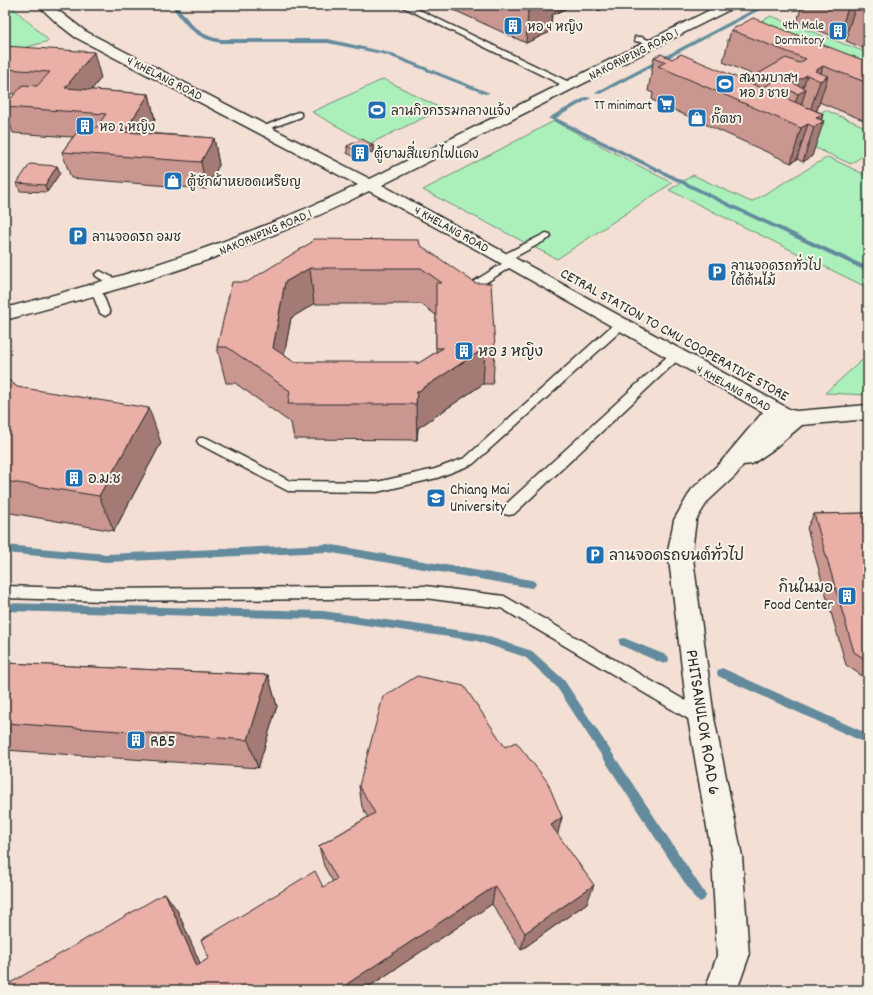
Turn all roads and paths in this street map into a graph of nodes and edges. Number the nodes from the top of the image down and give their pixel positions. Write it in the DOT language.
graph roads {
  1 [pos="44,5"];
  2 [pos="403,5"];
  3 [pos="729,5"];
  4 [pos="649,42"];
  5 [pos="569,85"];
  6 [pos="298,115"];
  7 [pos="264,128"];
  8 [pos="406,166"];
  9 [pos="354,175"];
  10 [pos="374,183"];
  11 [pos="294,220"];
  12 [pos="546,236"];
  13 [pos="235,245"];
  14 [pos="509,260"];
  15 [pos="158,272"];
  16 [pos="98,282"];
  17 [pos="118,284"];
  18 [pos="463,293"];
  19 [pos="105,313"];
  20 [pos="5,314"];
  21 [pos="621,324"];
  22 [pos="676,355"];
  23 [pos="868,411"];
  24 [pos="771,413"];
  25 [pos="203,441"];
  26 [pos="728,468"];
  27 [pos="509,510"];
  28 [pos="5,592"];
  29 [pos="701,718"];
  30 [pos="721,990"];
  1 -- 7 [label="lane"];
  2 -- 5 [label="lane"];
  3 -- 4 [label="street, NAKORNPING ROAD 1"];
  4 -- 5 [label="lane"];
  5 -- 8 [label="lane"];
  5 -- 8 [label="street, NAKORNPING ROAD 1"];
  6 -- 7 [label="lane"];
  7 -- 9 [label="lane"];
  7 -- 10 [label="lane"];
  8 -- 10 [label="lane"];
  9 -- 10 [label="street, 4 KHELANG ROAD"];
  10 -- 11 [label="street, NAKORNPING ROAD 1"];
  10 -- 13 [label="lane"];
  10 -- 14 [label="street, 4 KHELANG ROAD"];
  11 -- 13 [label="lane"];
  12 -- 14 [label="lane"];
  13 -- 15 [label="lane"];
  14 -- 18 [label="lane"];
  14 -- 21 [label="lane"];
  15 -- 16 [label="lane"];
  15 -- 17 [label="lane"];
  16 -- 17 [label="lane"];
  16 -- 17 [label="lane"];
  16 -- 19 [label="lane"];
  16 -- 20 [label="street"];
  21 -- 22 [label="lane"];
  21 -- 25 [label="lane"];
  22 -- 24 [label="lane"];
  22 -- 27 [label="lane"];
  23 -- 24 [label="lane"];
  24 -- 26 [label="street"];
  24 -- 26 [label="street"];
  26 -- 29 [label="lane"];
  28 -- 29 [label="lane"];
  29 -- 30 [label="lane"];
}
